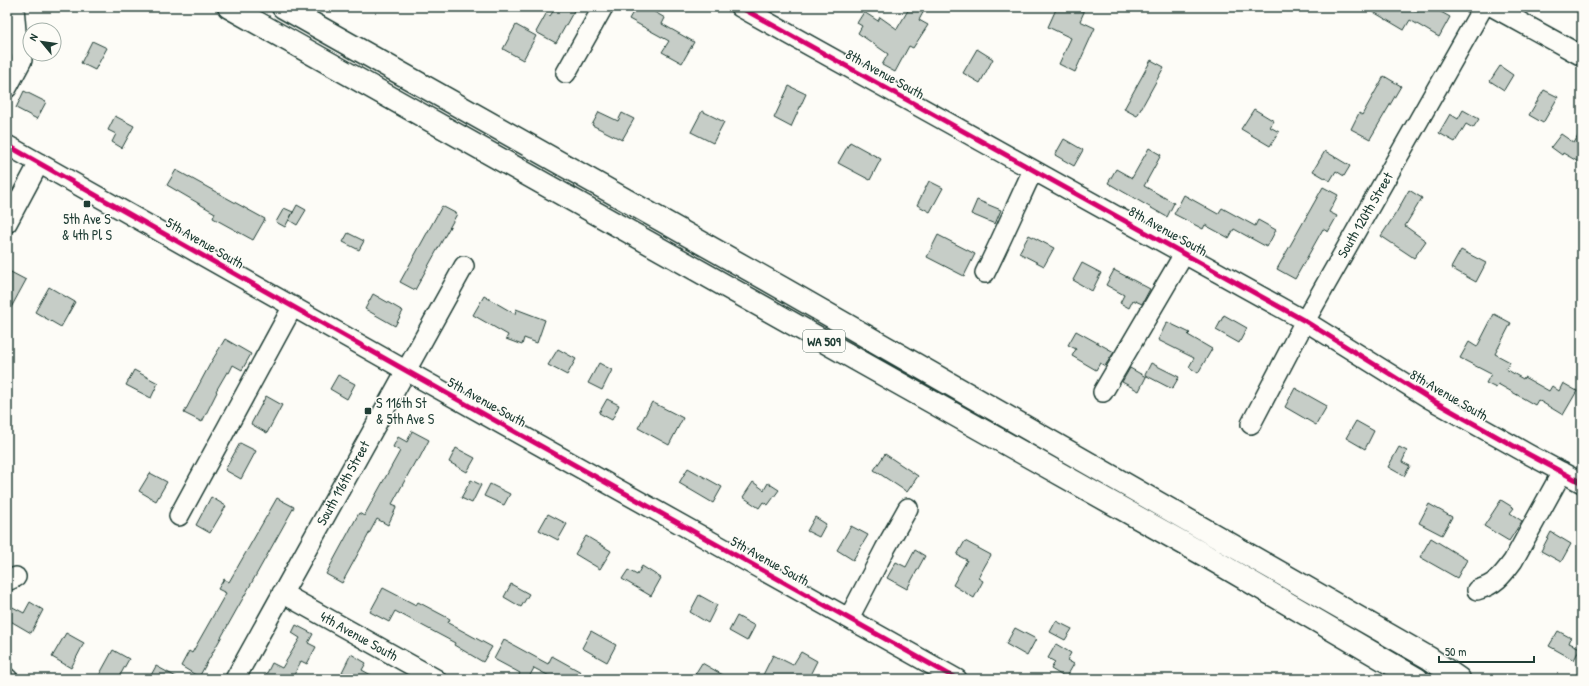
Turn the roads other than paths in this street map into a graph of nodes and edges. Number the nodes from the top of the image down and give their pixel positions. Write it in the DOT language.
graph roads {
  1 [pos="14,7"];
  2 [pos="229,7"];
  3 [pos="282,7"];
  4 [pos="603,7"];
  5 [pos="740,7"];
  6 [pos="1483,7"];
  7 [pos="1493,7"];
  8 [pos="1582,56"];
  9 [pos="566,73"];
  10 [pos="7,88"];
  11 [pos="7,145"];
  12 [pos="39,163"];
  13 [pos="1033,170"];
  14 [pos="23,193"];
  15 [pos="7,207"];
  16 [pos="7,223"];
  17 [pos="1184,254"];
  18 [pos="464,266"];
  19 [pos="985,273"];
  20 [pos="293,306"];
  21 [pos="1304,321"];
  22 [pos="278,334"];
  23 [pos="406,370"];
  24 [pos="240,386"];
  25 [pos="1103,392"];
  26 [pos="1251,424"];
  27 [pos="1562,472"];
  28 [pos="1582,483"];
  29 [pos="908,508"];
  30 [pos="179,516"];
  31 [pos="1477,590"];
  32 [pos="282,593"];
  33 [pos="849,618"];
  34 [pos="234,679"];
  35 [pos="436,679"];
  36 [pos="957,679"];
  37 [pos="1417,679"];
  38 [pos="1459,679"];
  1 -- 10 [label="street"];
  2 -- 37 [label="highway, WA 509"];
  3 -- 38 [label="highway, WA 509"];
  4 -- 9 [label="street"];
  5 -- 13 [label="street, 8th Avenue South"];
  6 -- 21 [label="street, South 120th Street"];
  7 -- 8 [label="street"];
  11 -- 12 [label="street, 5th Avenue South"];
  12 -- 14 [label="street"];
  12 -- 20 [label="street, 5th Avenue South"];
  13 -- 17 [label="street, 8th Avenue South"];
  13 -- 19 [label="street"];
  14 -- 15 [label="street"];
  14 -- 16 [label="street"];
  17 -- 21 [label="street, 8th Avenue South"];
  17 -- 25 [label="street"];
  18 -- 23 [label="street, South 116th Street"];
  20 -- 22 [label="street"];
  20 -- 23 [label="street, 5th Avenue South"];
  21 -- 26 [label="street, South 120th Street"];
  21 -- 27 [label="street, 8th Avenue South"];
  22 -- 24 [label="street"];
  22 -- 30 [label="street"];
  23 -- 32 [label="street, South 116th Street"];
  23 -- 33 [label="street, 5th Avenue South"];
  27 -- 28 [label="street, 8th Avenue South"];
  27 -- 31 [label="street"];
  29 -- 33 [label="street"];
  32 -- 34 [label="street, South 116th Street"];
  32 -- 35 [label="street, 4th Avenue South"];
  33 -- 36 [label="street, 5th Avenue South"];
}
